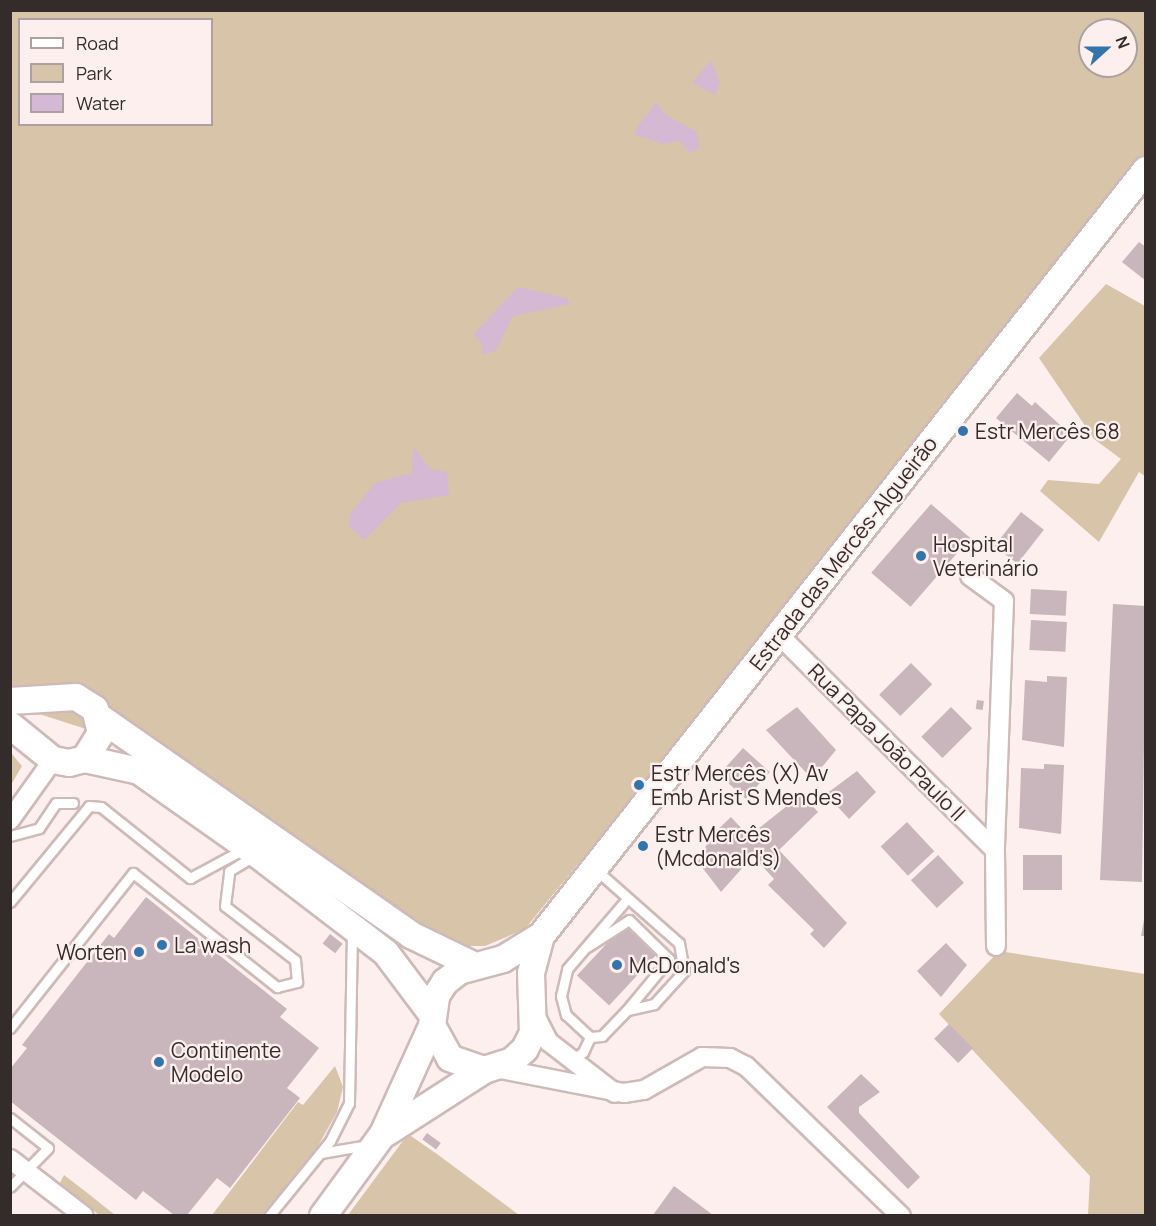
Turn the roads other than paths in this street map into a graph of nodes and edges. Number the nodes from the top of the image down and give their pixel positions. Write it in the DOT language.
graph roads {
  1 [pos="1146,170"];
  2 [pos="970,576"];
  3 [pos="778,634"];
  4 [pos="50,700"];
  5 [pos="10,701"];
  6 [pos="99,717"];
  7 [pos="10,725"];
  8 [pos="44,751"];
  9 [pos="85,759"];
  10 [pos="73,803"];
  11 [pos="10,820"];
  12 [pos="10,836"];
  13 [pos="995,850"];
  14 [pos="252,852"];
  15 [pos="305,860"];
  16 [pos="594,869"];
  17 [pos="627,899"];
  18 [pos="10,902"];
  19 [pos="352,926"];
  20 [pos="541,936"];
  21 [pos="996,946"];
  22 [pos="584,949"];
  23 [pos="479,966"];
  24 [pos="533,1007"];
  25 [pos="627,1010"];
  26 [pos="432,1019"];
  27 [pos="10,1028"];
  28 [pos="590,1037"];
  29 [pos="572,1060"];
  30 [pos="489,1069"];
  31 [pos="615,1093"];
  32 [pos="10,1118"];
  33 [pos="380,1139"];
  34 [pos="321,1153"];
  35 [pos="10,1159"];
  36 [pos="29,1173"];
  37 [pos="10,1186"];
  38 [pos="84,1215"];
  39 [pos="269,1215"];
  40 [pos="323,1215"];
  41 [pos="901,1215"];
  1 -- 3 [label="street, Estrada das Mercês-Algueirão"];
  2 -- 13 [label="street, Rua Papa João Paulo II"];
  3 -- 13 [label="street, Rua Papa João Paulo II"];
  3 -- 16 [label="street, Estrada das Mercês-Algueirão"];
  4 -- 5 [label="street"];
  4 -- 6 [label="street"];
  4 -- 8 [label="street"];
  6 -- 9 [label="street"];
  6 -- 15 [label="street"];
  7 -- 8 [label="street"];
  8 -- 9 [label="street"];
  8 -- 11 [label="street"];
  9 -- 14 [label="street"];
  10 -- 12 [label="lane"];
  13 -- 21 [label="street, Rua Papa João Paulo II"];
  14 -- 15 [label="lane"];
  14 -- 18 [label="lane"];
  14 -- 19 [label="street"];
  14 -- 27 [label="lane"];
  15 -- 23 [label="street"];
  16 -- 17 [label="lane"];
  16 -- 20 [label="street, Estrada das Mercês-Algueirão"];
  17 -- 22 [label="lane"];
  17 -- 25 [label="lane"];
  19 -- 26 [label="street"];
  19 -- 34 [label="lane"];
  20 -- 23 [label="street, Estrada das Mercês-Algueirão"];
  20 -- 24 [label="street, Estrada das Mercês-Algueirão"];
  22 -- 25 [label="lane"];
  22 -- 28 [label="lane"];
  23 -- 24 [label="street"];
  23 -- 26 [label="street, Estrada das Mercês-Algueirão"];
  24 -- 29 [label="street"];
  24 -- 30 [label="street, Estrada das Mercês-Algueirão"];
  25 -- 28 [label="lane"];
  26 -- 30 [label="street"];
  26 -- 33 [label="street, Estrada das Mercês-Algueirão"];
  28 -- 29 [label="lane"];
  29 -- 31 [label="street"];
  30 -- 31 [label="street"];
  30 -- 33 [label="street, Estrada das Mercês-Algueirão"];
  31 -- 41 [label="street"];
  32 -- 36 [label="lane"];
  33 -- 34 [label="lane"];
  33 -- 40 [label="street, Estrada das Mercês-Algueirão"];
  34 -- 39 [label="lane"];
  35 -- 36 [label="street"];
  36 -- 37 [label="lane"];
  36 -- 38 [label="street"];
}
